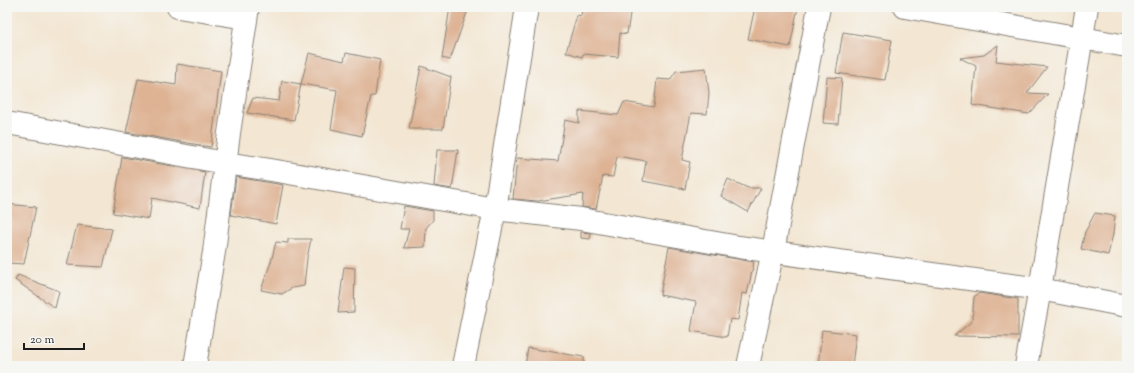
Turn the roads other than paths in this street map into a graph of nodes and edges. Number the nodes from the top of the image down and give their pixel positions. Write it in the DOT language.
graph roads {
  1 [pos="178,7"];
  2 [pos="527,7"];
  3 [pos="819,7"];
  4 [pos="906,7"];
  5 [pos="1087,7"];
  6 [pos="247,13"];
  7 [pos="1083,38"];
  8 [pos="1127,46"];
  9 [pos="7,123"];
  10 [pos="225,164"];
  11 [pos="495,209"];
  12 [pos="773,251"];
  13 [pos="1040,289"];
  14 [pos="1127,306"];
  15 [pos="195,366"];
  16 [pos="463,366"];
  17 [pos="748,366"];
  18 [pos="1026,366"];
  1 -- 6 [label="street"];
  2 -- 11 [label="street"];
  3 -- 12 [label="street"];
  4 -- 7 [label="street"];
  5 -- 7 [label="street"];
  6 -- 10 [label="street"];
  7 -- 8 [label="street"];
  7 -- 13 [label="street"];
  9 -- 10 [label="street"];
  10 -- 11 [label="street"];
  10 -- 15 [label="street"];
  11 -- 12 [label="street"];
  11 -- 16 [label="street"];
  12 -- 13 [label="street"];
  12 -- 17 [label="street"];
  13 -- 14 [label="street"];
  13 -- 18 [label="street"];
}
